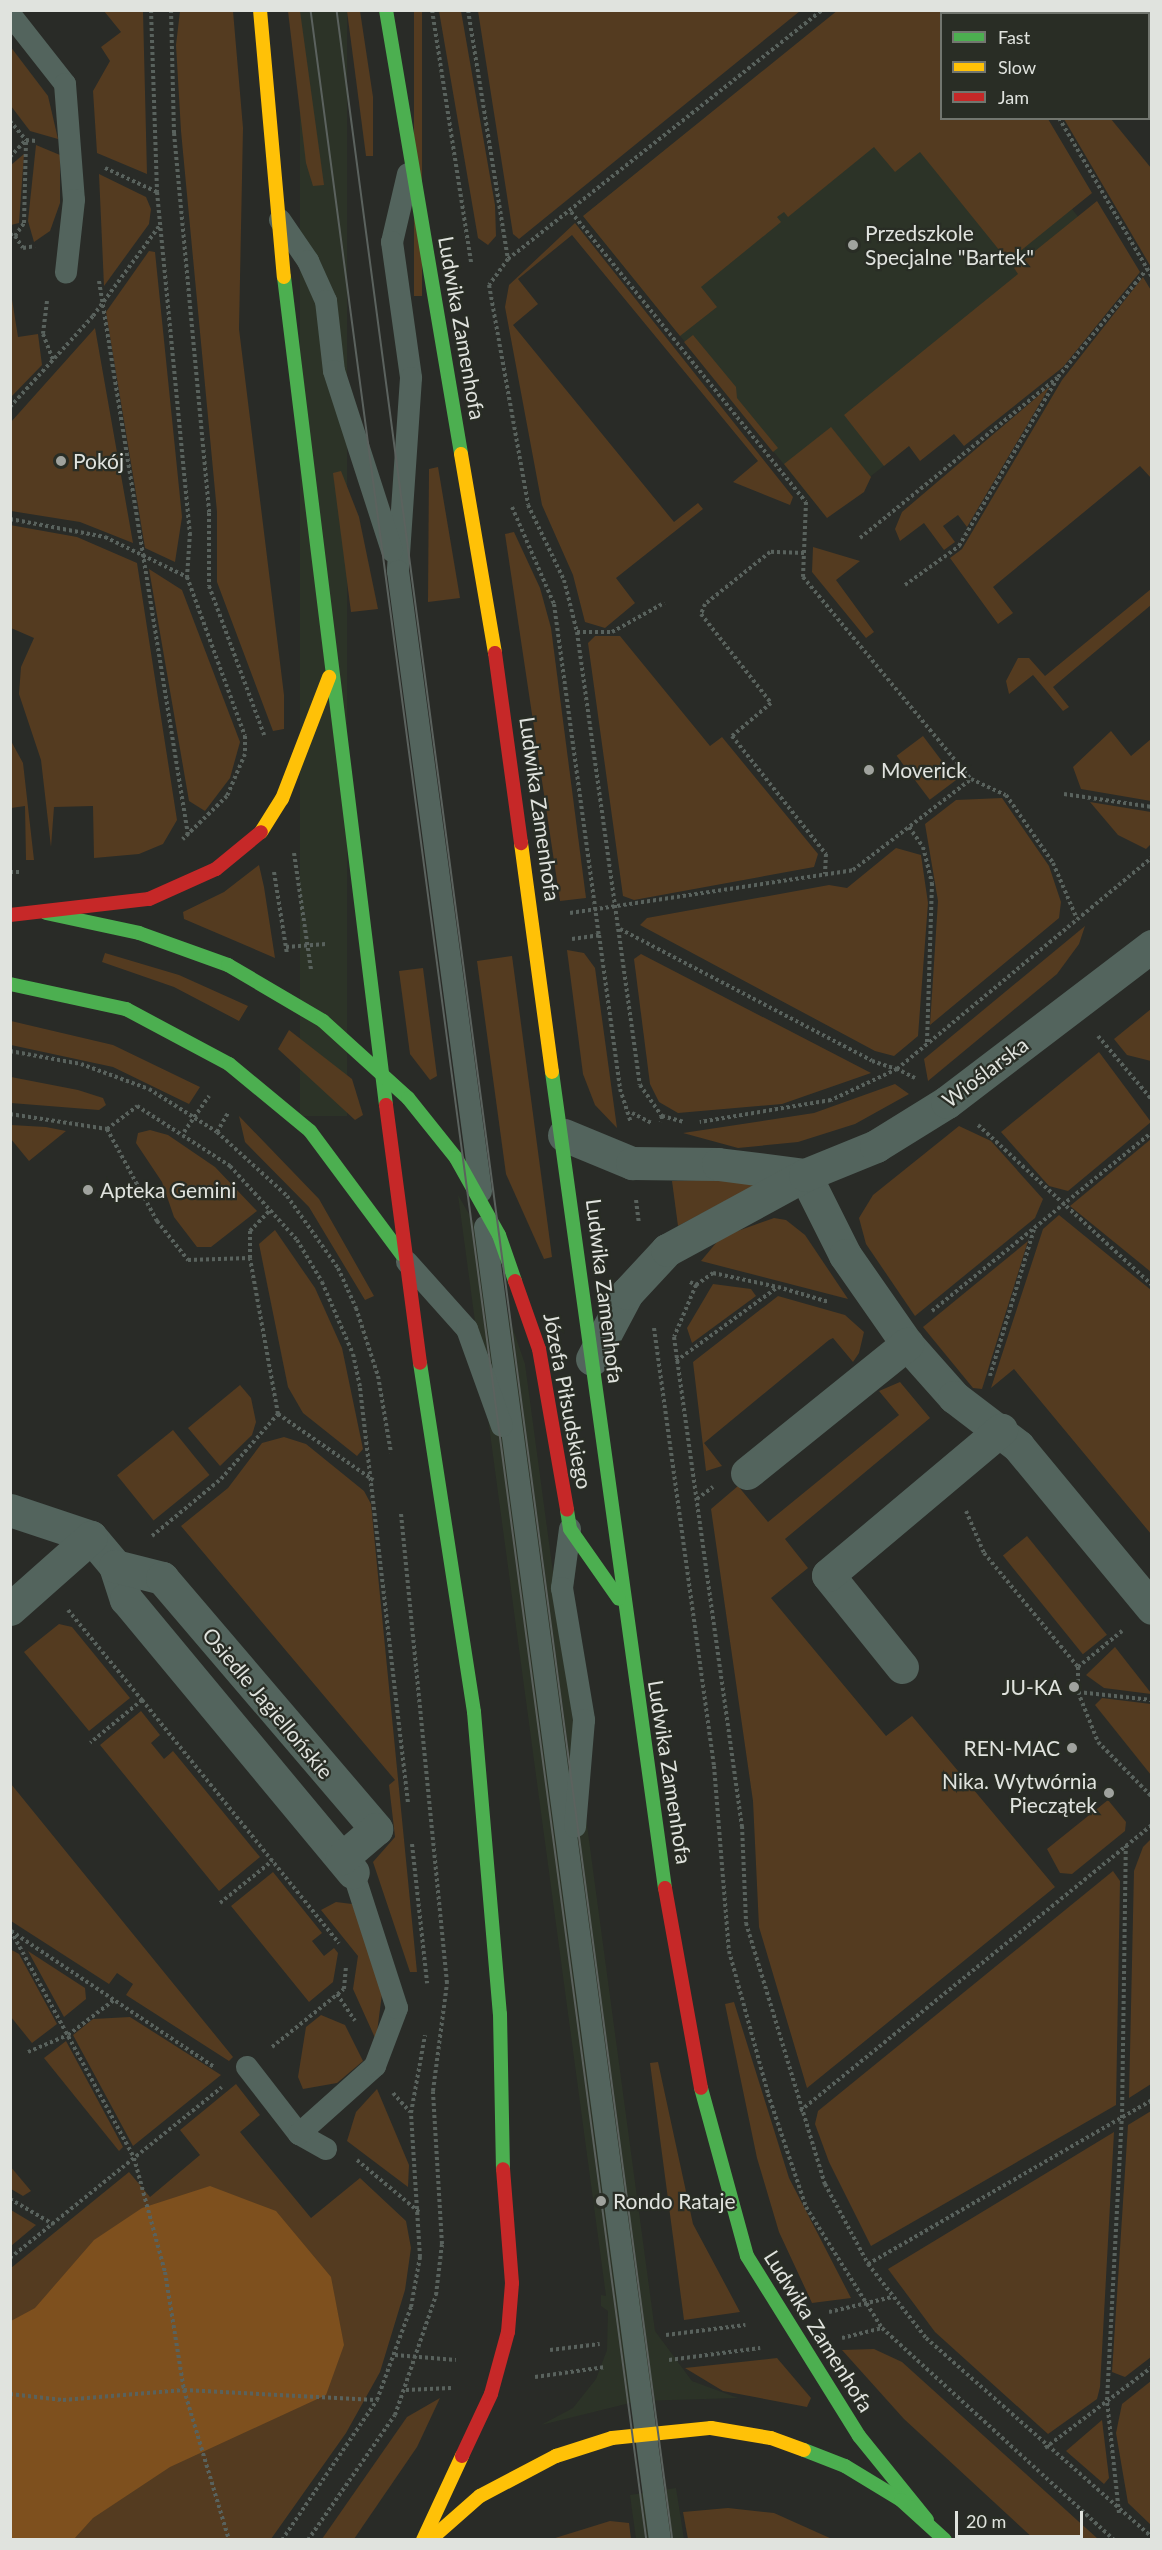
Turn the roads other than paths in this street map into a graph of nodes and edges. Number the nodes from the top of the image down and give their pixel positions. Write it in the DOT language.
graph roads {
  1 [pos="260,10"];
  2 [pos="386,10"];
  3 [pos="10,14"];
  4 [pos="411,164"];
  5 [pos="277,216"];
  6 [pos="66,273"];
  7 [pos="398,571"];
  8 [pos="331,672"];
  9 [pos="46,913"];
  10 [pos="10,915"];
  11 [pos="1152,946"];
  12 [pos="10,984"];
  13 [pos="383,1071"];
  14 [pos="564,1136"];
  15 [pos="805,1175"];
  16 [pos="483,1207"];
  17 [pos="406,1262"];
  18 [pos="904,1340"];
  19 [pos="592,1359"];
  20 [pos="989,1423"];
  21 [pos="518,1471"];
  22 [pos="747,1473"];
  23 [pos="10,1510"];
  24 [pos="570,1529"];
  25 [pos="91,1537"];
  26 [pos="115,1566"];
  27 [pos="622,1604"];
  28 [pos="1151,1607"];
  29 [pos="10,1609"];
  30 [pos="902,1667"];
  31 [pos="347,1865"];
  32 [pos="571,1876"];
  33 [pos="240,2073"];
  34 [pos="298,2134"];
  35 [pos="326,2149"];
  36 [pos="645,2433"];
  37 [pos="927,2520"];
  38 [pos="659,2537"];
  39 [pos="423,2540"];
  40 [pos="431,2540"];
  41 [pos="945,2540"];
  1 -- 5 [label="main road"];
  2 -- 4 [label="main road, Ludwika Zamenhofa"];
  3 -- 6 [label="lane"];
  4 -- 7 [label="lane"];
  4 -- 14 [label="main road, Ludwika Zamenhofa"];
  5 -- 7 [label="lane"];
  5 -- 8 [label="main road"];
  7 -- 16 [label="lane"];
  8 -- 9 [label="main road, Józefa Piłsudskiego"];
  8 -- 13 [label="main road"];
  9 -- 10 [label="main road, Józefa Piłsudskiego"];
  9 -- 13 [label="main road, Józefa Piłsudskiego"];
  11 -- 15 [label="street, Wioślarska"];
  12 -- 17 [label="main road"];
  13 -- 16 [label="main road, Józefa Piłsudskiego"];
  13 -- 17 [label="main road"];
  14 -- 15 [label="street, Wioślarska"];
  14 -- 19 [label="main road, Ludwika Zamenhofa"];
  15 -- 18 [label="street"];
  15 -- 19 [label="street, Wioślarska"];
  16 -- 21 [label="lane"];
  16 -- 24 [label="main road, Józefa Piłsudskiego"];
  17 -- 21 [label="lane"];
  17 -- 39 [label="main road"];
  18 -- 20 [label="street"];
  18 -- 22 [label="street"];
  19 -- 27 [label="main road, Ludwika Zamenhofa"];
  20 -- 28 [label="street"];
  20 -- 30 [label="street"];
  21 -- 32 [label="lane"];
  23 -- 25 [label="street"];
  24 -- 27 [label="main road, Józefa Piłsudskiego"];
  24 -- 32 [label="lane"];
  25 -- 26 [label="street, Osiedle Jagiellońskie"];
  25 -- 29 [label="street"];
  26 -- 31 [label="street, Osiedle Jagiellońskie"];
  26 -- 31 [label="street, Osiedle Jagiellońskie"];
  27 -- 37 [label="main road, Ludwika Zamenhofa"];
  31 -- 34 [label="lane"];
  32 -- 36 [label="lane"];
  33 -- 34 [label="lane"];
  34 -- 35 [label="lane"];
  36 -- 37 [label="main road"];
  36 -- 38 [label="lane"];
  36 -- 40 [label="main road"];
  37 -- 41 [label="main road"];
}
